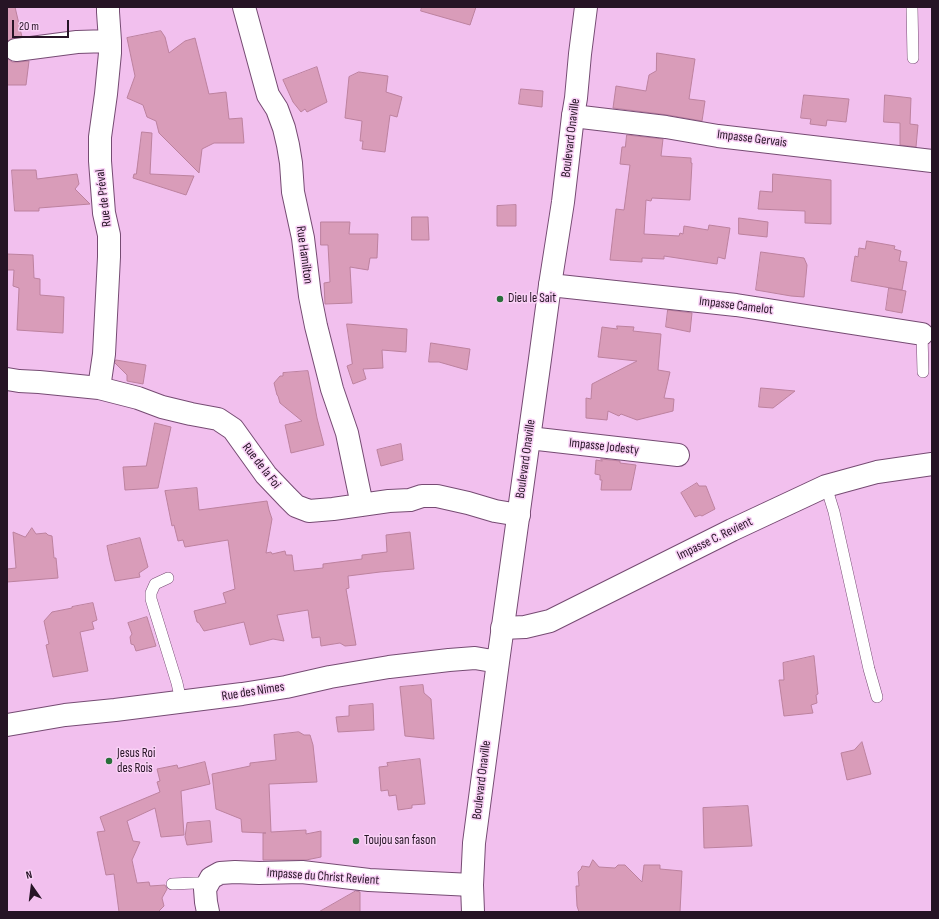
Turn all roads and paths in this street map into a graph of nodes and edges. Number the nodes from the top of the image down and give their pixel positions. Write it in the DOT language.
graph roads {
  1 [pos="108,7"];
  2 [pos="244,7"];
  3 [pos="586,7"];
  4 [pos="912,7"];
  5 [pos="110,41"];
  6 [pos="16,50"];
  7 [pos="913,58"];
  8 [pos="573,116"];
  9 [pos="932,161"];
  10 [pos="550,285"];
  11 [pos="922,334"];
  12 [pos="923,372"];
  13 [pos="7,379"];
  14 [pos="99,388"];
  15 [pos="529,438"];
  16 [pos="678,455"];
  17 [pos="932,464"];
  18 [pos="826,486"];
  19 [pos="362,505"];
  20 [pos="519,515"];
  21 [pos="168,578"];
  22 [pos="502,628"];
  23 [pos="498,662"];
  24 [pos="877,697"];
  25 [pos="181,702"];
  26 [pos="7,725"];
  27 [pos="208,883"];
  28 [pos="172,884"];
  29 [pos="472,886"];
  30 [pos="208,912"];
  31 [pos="473,912"];
  1 -- 5 [label="street, Rue de Préval"];
  2 -- 19 [label="street, Rue Hamilton"];
  3 -- 8 [label="street, Boulevard Onaville"];
  4 -- 7 [label="lane"];
  5 -- 6 [label="street"];
  5 -- 14 [label="street, Rue de Préval"];
  8 -- 9 [label="street, Impasse Gervais"];
  8 -- 10 [label="street, Boulevard Onaville"];
  10 -- 11 [label="street, Impasse Camelot"];
  10 -- 15 [label="street, Boulevard Onaville"];
  11 -- 12 [label="lane"];
  13 -- 14 [label="street, Rue de la Foi"];
  14 -- 19 [label="street, Rue de la Foi"];
  15 -- 16 [label="street, Impasse Jodesty"];
  15 -- 20 [label="street, Boulevard Onaville"];
  17 -- 18 [label="street, Impasse C. Revient"];
  18 -- 22 [label="street, Impasse C. Revient"];
  18 -- 24 [label="lane"];
  19 -- 20 [label="street, Rue de la Foi"];
  20 -- 22 [label="street, Boulevard Onaville"];
  21 -- 25 [label="lane"];
  22 -- 23 [label="street, Boulevard Onaville"];
  23 -- 25 [label="street, Rue des Nimes"];
  23 -- 29 [label="street, Boulevard Onaville"];
  25 -- 26 [label="street, Rue des Nimes"];
  27 -- 28 [label="lane"];
  27 -- 29 [label="street, Impasse du Christ Revient"];
  27 -- 30 [label="street"];
  29 -- 31 [label="street, Boulevard Onaville"];
}
